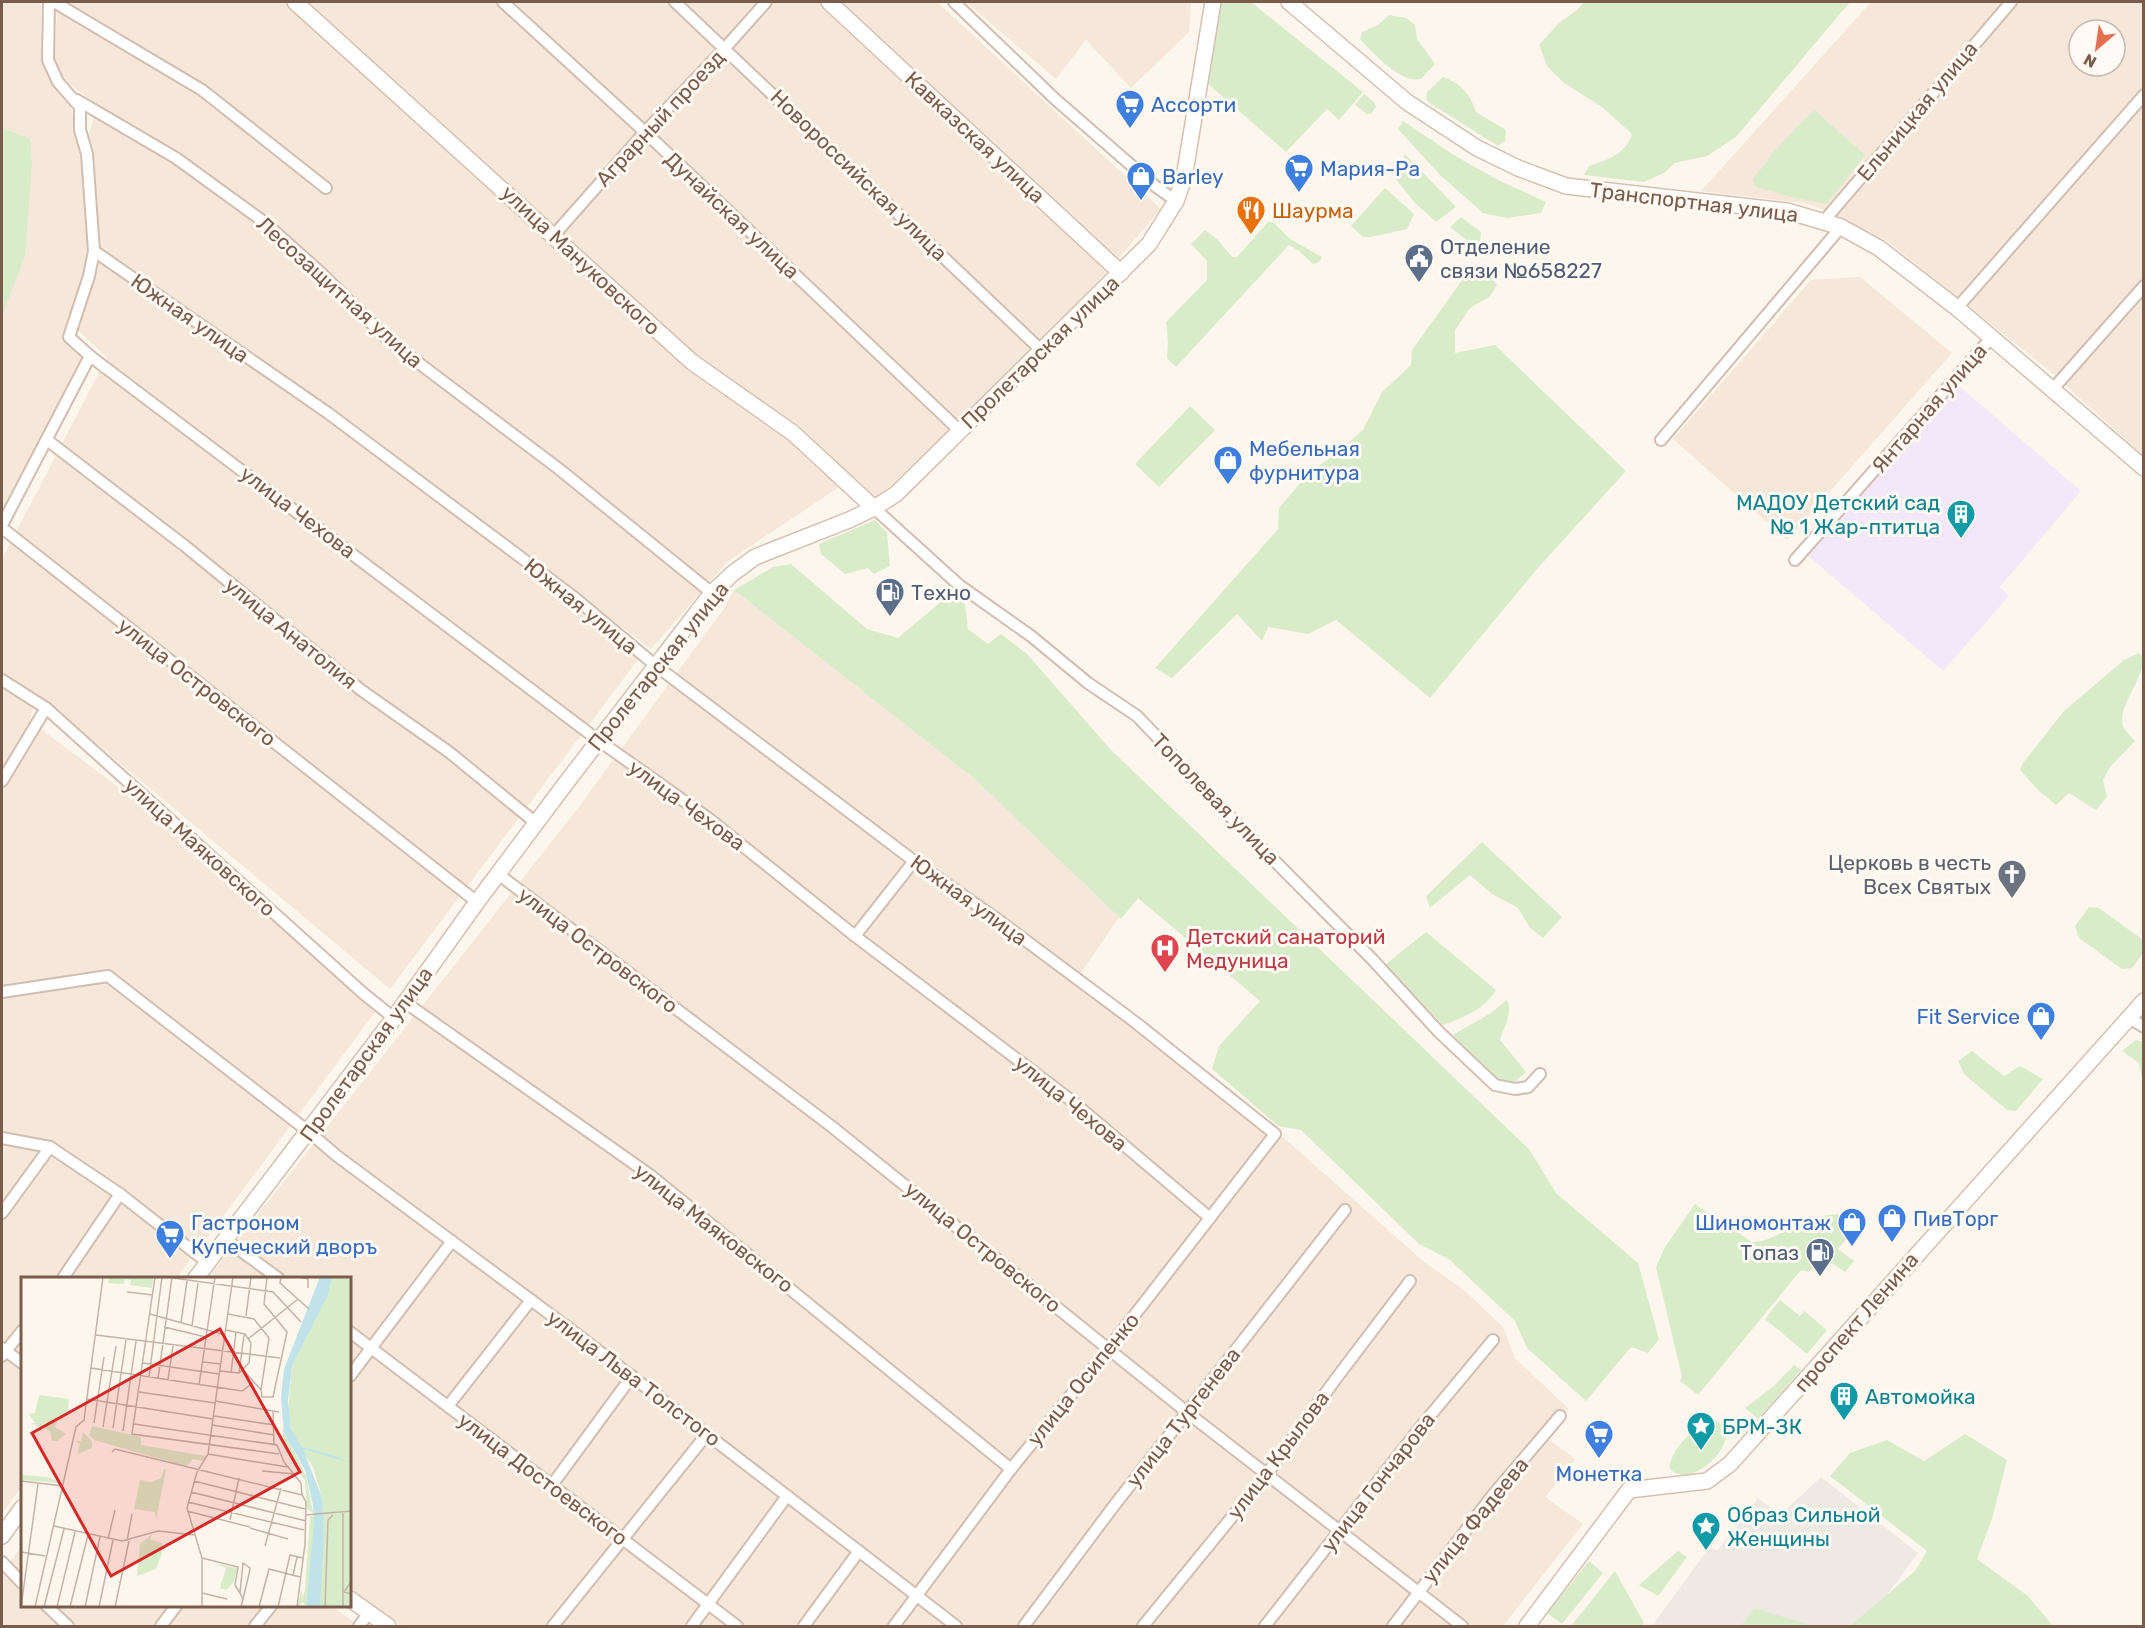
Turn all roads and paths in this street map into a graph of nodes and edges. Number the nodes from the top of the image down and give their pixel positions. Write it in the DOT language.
graph roads {
  1 [pos="49,2"];
  2 [pos="54,2"];
  3 [pos="295,2"];
  4 [pos="503,2"];
  5 [pos="675,2"];
  6 [pos="766,2"];
  7 [pos="829,2"];
  8 [pos="954,2"];
  9 [pos="1213,2"];
  10 [pos="1289,2"];
  11 [pos="2011,2"];
  12 [pos="725,48"];
  13 [pos="2144,95"];
  14 [pos="70,96"];
  15 [pos="645,132"];
  16 [pos="326,188"];
  17 [pos="1176,201"];
  18 [pos="1823,222"];
  19 [pos="1841,227"];
  20 [pos="554,235"];
  21 [pos="94,251"];
  22 [pos="1121,273"];
  23 [pos="2144,286"];
  24 [pos="1957,308"];
  25 [pos="1992,337"];
  26 [pos="1041,350"];
  27 [pos="90,356"];
  28 [pos="2052,390"];
  29 [pos="959,430"];
  30 [pos="47,440"];
  31 [pos="1660,440"];
  32 [pos="2144,468"];
  33 [pos="874,508"];
  34 [pos="2,526"];
  35 [pos="1795,560"];
  36 [pos="712,593"];
  37 [pos="655,665"];
  38 [pos="2,680"];
  39 [pos="46,708"];
  40 [pos="598,740"];
  41 [pos="2,781"];
  42 [pos="536,823"];
  43 [pos="914,861"];
  44 [pos="498,874"];
  45 [pos="477,902"];
  46 [pos="855,936"];
  47 [pos="2,992"];
  48 [pos="2144,1001"];
  49 [pos="406,1003"];
  50 [pos="394,1018"];
  51 [pos="2129,1018"];
  52 [pos="2144,1027"];
  53 [pos="1540,1074"];
  54 [pos="309,1132"];
  55 [pos="1275,1134"];
  56 [pos="2,1138"];
  57 [pos="50,1147"];
  58 [pos="120,1194"];
  59 [pos="1345,1210"];
  60 [pos="2,1213"];
  61 [pos="1210,1218"];
  62 [pos="226,1240"];
  63 [pos="452,1242"];
  64 [pos="208,1263"];
  65 [pos="64,1277"];
  66 [pos="197,1277"];
  67 [pos="277,1277"];
  68 [pos="1410,1281"];
  69 [pos="531,1300"];
  70 [pos="21,1332"];
  71 [pos="351,1333"];
  72 [pos="1493,1340"];
  73 [pos="371,1348"];
  74 [pos="1109,1348"];
  75 [pos="3,1352"];
  76 [pos="21,1362"];
  77 [pos="351,1375"];
  78 [pos="632,1376"];
  79 [pos="448,1407"];
  80 [pos="1188,1412"];
  81 [pos="1560,1416"];
  82 [pos="707,1434"];
  83 [pos="1011,1469"];
  84 [pos="1267,1474"];
  85 [pos="552,1485"];
  86 [pos="787,1496"];
  87 [pos="21,1509"];
  88 [pos="1340,1531"];
  89 [pos="2,1536"];
  90 [pos="624,1539"];
  91 [pos="859,1551"];
  92 [pos="2,1562"];
  93 [pos="21,1581"];
  94 [pos="1418,1592"];
  95 [pos="917,1596"];
  96 [pos="351,1600"];
  97 [pos="708,1604"];
  98 [pos="48,1607"];
  99 [pos="175,1607"];
  100 [pos="269,1607"];
  101 [pos="369,1613"];
  102 [pos="68,1626"];
  103 [pos="161,1626"];
  104 [pos="255,1626"];
  105 [pos="359,1626"];
  106 [pos="388,1626"];
  107 [pos="553,1626"];
  108 [pos="692,1626"];
  109 [pos="736,1626"];
  110 [pos="804,1626"];
  111 [pos="894,1626"];
  112 [pos="956,1626"];
  113 [pos="1024,1626"];
  114 [pos="1143,1626"];
  115 [pos="1265,1626"];
  116 [pos="1393,1626"];
  117 [pos="1462,1626"];
  118 [pos="1527,1626"];
  1 -- 14 [label="street"];
  2 -- 16 [label="street"];
  3 -- 20 [label="street, улица Мануковского"];
  4 -- 15 [label="street, Дунайская улица"];
  5 -- 12 [label="street, Новороссийская улица"];
  6 -- 12 [label="street, Аграрный проезд"];
  7 -- 22 [label="street, Кавказская улица"];
  8 -- 17 [label="street"];
  9 -- 17 [label="street, Пролетарская улица"];
  10 -- 18 [label="street, Транспортная улица"];
  11 -- 18 [label="street, Ельницкая улица"];
  12 -- 15 [label="street, Аграрный проезд"];
  12 -- 26 [label="street, Новороссийская улица"];
  13 -- 24 [label="street"];
  14 -- 21 [label="street"];
  14 -- 36 [label="street, Лесозащитная улица"];
  15 -- 20 [label="street, Аграрный проезд"];
  15 -- 29 [label="street, Дунайская улица"];
  17 -- 22 [label="street, Пролетарская улица"];
  18 -- 19 [label="street, Транспортная улица"];
  19 -- 24 [label="street, Транспортная улица"];
  19 -- 31 [label="street"];
  20 -- 33 [label="street, улица Мануковского"];
  21 -- 27 [label="street, улица Чехова"];
  21 -- 37 [label="street, Южная улица"];
  22 -- 26 [label="street, Пролетарская улица"];
  23 -- 28 [label="street"];
  24 -- 25 [label="street, Транспортная улица"];
  25 -- 28 [label="street, Транспортная улица"];
  25 -- 35 [label="street, Янтарная улица"];
  26 -- 29 [label="street, Пролетарская улица"];
  27 -- 30 [label="street"];
  27 -- 40 [label="street, улица Чехова"];
  28 -- 32 [label="street, Транспортная улица"];
  29 -- 33 [label="street, Пролетарская улица"];
  30 -- 34 [label="street"];
  30 -- 42 [label="street, улица Анатолия"];
  33 -- 36 [label="street, Пролетарская улица"];
  33 -- 53 [label="street, Тополевая улица"];
  34 -- 45 [label="street, улица Островского"];
  36 -- 37 [label="street, Пролетарская улица"];
  37 -- 40 [label="street, Пролетарская улица"];
  37 -- 43 [label="street, Южная улица"];
  38 -- 39 [label="street, улица Маяковского"];
  39 -- 41 [label="street"];
  39 -- 50 [label="street, улица Маяковского"];
  40 -- 42 [label="street, Пролетарская улица"];
  40 -- 46 [label="street, улица Чехова"];
  42 -- 44 [label="street, Пролетарская улица"];
  43 -- 46 [label="street"];
  43 -- 55 [label="street, Южная улица"];
  44 -- 45 [label="street, Пролетарская улица"];
  44 -- 74 [label="street, улица Островского"];
  45 -- 49 [label="street, Пролетарская улица"];
  46 -- 61 [label="street, улица Чехова"];
  47 -- 54 [label="street, улица Льва Толстого"];
  48 -- 51 [label="street, проспект Ленина"];
  49 -- 50 [label="street, Пролетарская улица"];
  49 -- 83 [label="street, улица Маяковского"];
  50 -- 54 [label="street, Пролетарская улица"];
  51 -- 52 [label="street"];
  51 -- 118 [label="street, проспект Ленина"];
  54 -- 62 [label="street, Пролетарская улица"];
  54 -- 63 [label="street, улица Льва Толстого"];
  55 -- 61 [label="street, улица Осипенко"];
  56 -- 57 [label="street"];
  57 -- 58 [label="street"];
  57 -- 60 [label="street"];
  58 -- 64 [label="street"];
  58 -- 65 [label="street"];
  59 -- 80 [label="street, улица Тургенева"];
  61 -- 74 [label="street, улица Осипенко"];
  62 -- 64 [label="street, Пролетарская улица"];
  62 -- 67 [label="street"];
  63 -- 69 [label="street, улица Льва Толстого"];
  63 -- 73 [label="street"];
  64 -- 66 [label="street, Пролетарская улица"];
  68 -- 84 [label="street, улица Крылова"];
  69 -- 78 [label="street, улица Льва Толстого"];
  69 -- 79 [label="street"];
  70 -- 75 [label="street"];
  71 -- 73 [label="street, улица Достоевского"];
  72 -- 88 [label="street, улица Гончарова"];
  73 -- 77 [label="street"];
  73 -- 79 [label="street, улица Достоевского"];
  74 -- 80 [label="street, улица Островского"];
  74 -- 83 [label="street, улица Осипенко"];
  75 -- 76 [label="street"];
  78 -- 82 [label="street, улица Льва Толстого"];
  78 -- 85 [label="street"];
  79 -- 85 [label="street, улица Достоевского"];
  80 -- 84 [label="street, улица Островского"];
  80 -- 113 [label="street, улица Тургенева"];
  81 -- 94 [label="street, улица Фадеева"];
  82 -- 86 [label="street, улица Льва Толстого"];
  82 -- 90 [label="street"];
  83 -- 95 [label="street, улица Осипенко"];
  84 -- 88 [label="street, улица Островского"];
  84 -- 114 [label="street, улица Крылова"];
  85 -- 90 [label="street, улица Достоевского"];
  86 -- 91 [label="street, улица Льва Толстого"];
  86 -- 97 [label="street"];
  87 -- 89 [label="street"];
  88 -- 94 [label="street, улица Островского"];
  88 -- 115 [label="street, улица Гончарова"];
  90 -- 97 [label="street, улица Достоевского"];
  90 -- 107 [label="street"];
  91 -- 95 [label="street, улица Льва Толстого"];
  91 -- 110 [label="street"];
  92 -- 93 [label="street"];
  94 -- 116 [label="street, улица Фадеева"];
  94 -- 117 [label="street, улица Островского"];
  95 -- 111 [label="street, улица Осипенко"];
  95 -- 112 [label="street, улица Льва Толстого"];
  96 -- 101 [label="street"];
  97 -- 108 [label="street"];
  97 -- 109 [label="street, улица Достоевского"];
  98 -- 102 [label="street"];
  99 -- 103 [label="street"];
  100 -- 104 [label="street"];
  101 -- 105 [label="street"];
  101 -- 106 [label="street"];
}
